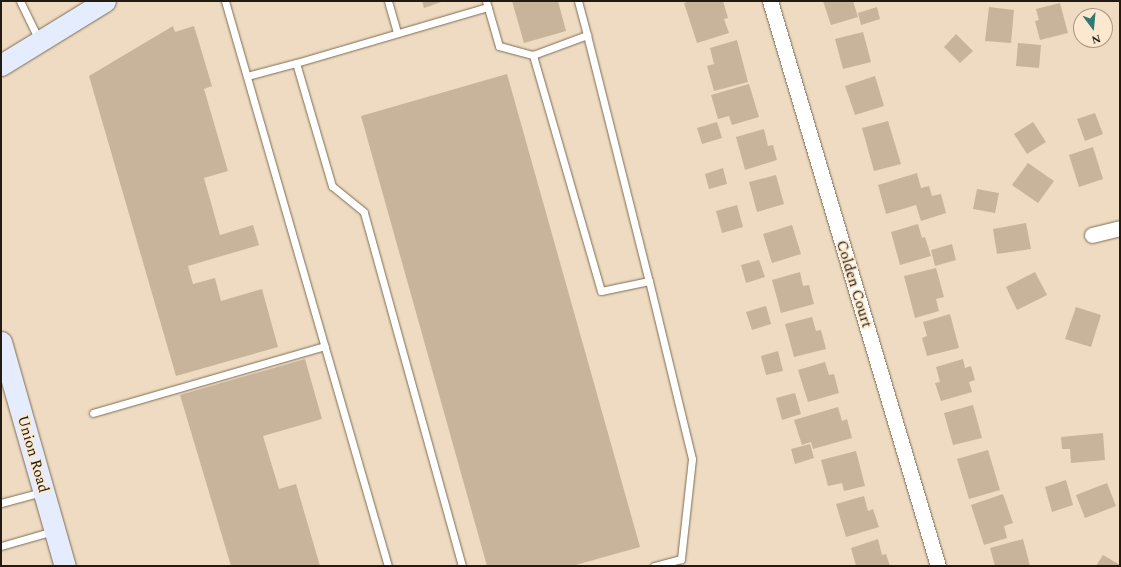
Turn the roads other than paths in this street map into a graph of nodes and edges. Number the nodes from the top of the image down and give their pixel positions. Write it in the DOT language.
graph roads {
  1 [pos="20,1"];
  2 [pos="105,1"];
  3 [pos="225,1"];
  4 [pos="388,1"];
  5 [pos="578,1"];
  6 [pos="770,1"];
  7 [pos="487,4"];
  8 [pos="397,34"];
  9 [pos="587,35"];
  10 [pos="40,42"];
  11 [pos="533,55"];
  12 [pos="296,63"];
  13 [pos="1,65"];
  14 [pos="247,76"];
  15 [pos="1120,228"];
  16 [pos="1092,235"];
  17 [pos="649,281"];
  18 [pos="1,342"];
  19 [pos="325,346"];
  20 [pos="92,413"];
  21 [pos="44,492"];
  22 [pos="1,503"];
  23 [pos="55,530"];
  24 [pos="1,546"];
  25 [pos="65,566"];
  26 [pos="388,566"];
  27 [pos="462,566"];
  28 [pos="654,566"];
  29 [pos="938,566"];
  1 -- 10 [label="lane"];
  2 -- 10 [label="main road"];
  3 -- 14 [label="lane"];
  4 -- 8 [label="lane"];
  5 -- 9 [label="lane"];
  6 -- 29 [label="street, Colden Court"];
  7 -- 8 [label="lane"];
  7 -- 11 [label="lane"];
  8 -- 12 [label="lane"];
  9 -- 11 [label="lane"];
  9 -- 17 [label="lane"];
  10 -- 13 [label="main road"];
  11 -- 17 [label="lane"];
  12 -- 14 [label="lane"];
  12 -- 27 [label="lane"];
  14 -- 19 [label="lane"];
  15 -- 16 [label="street"];
  17 -- 28 [label="lane"];
  18 -- 21 [label="main road, Union Road"];
  19 -- 20 [label="lane"];
  19 -- 26 [label="lane"];
  21 -- 22 [label="lane"];
  21 -- 23 [label="main road, Union Road"];
  23 -- 24 [label="lane"];
  23 -- 25 [label="main road, Union Road"];
}
